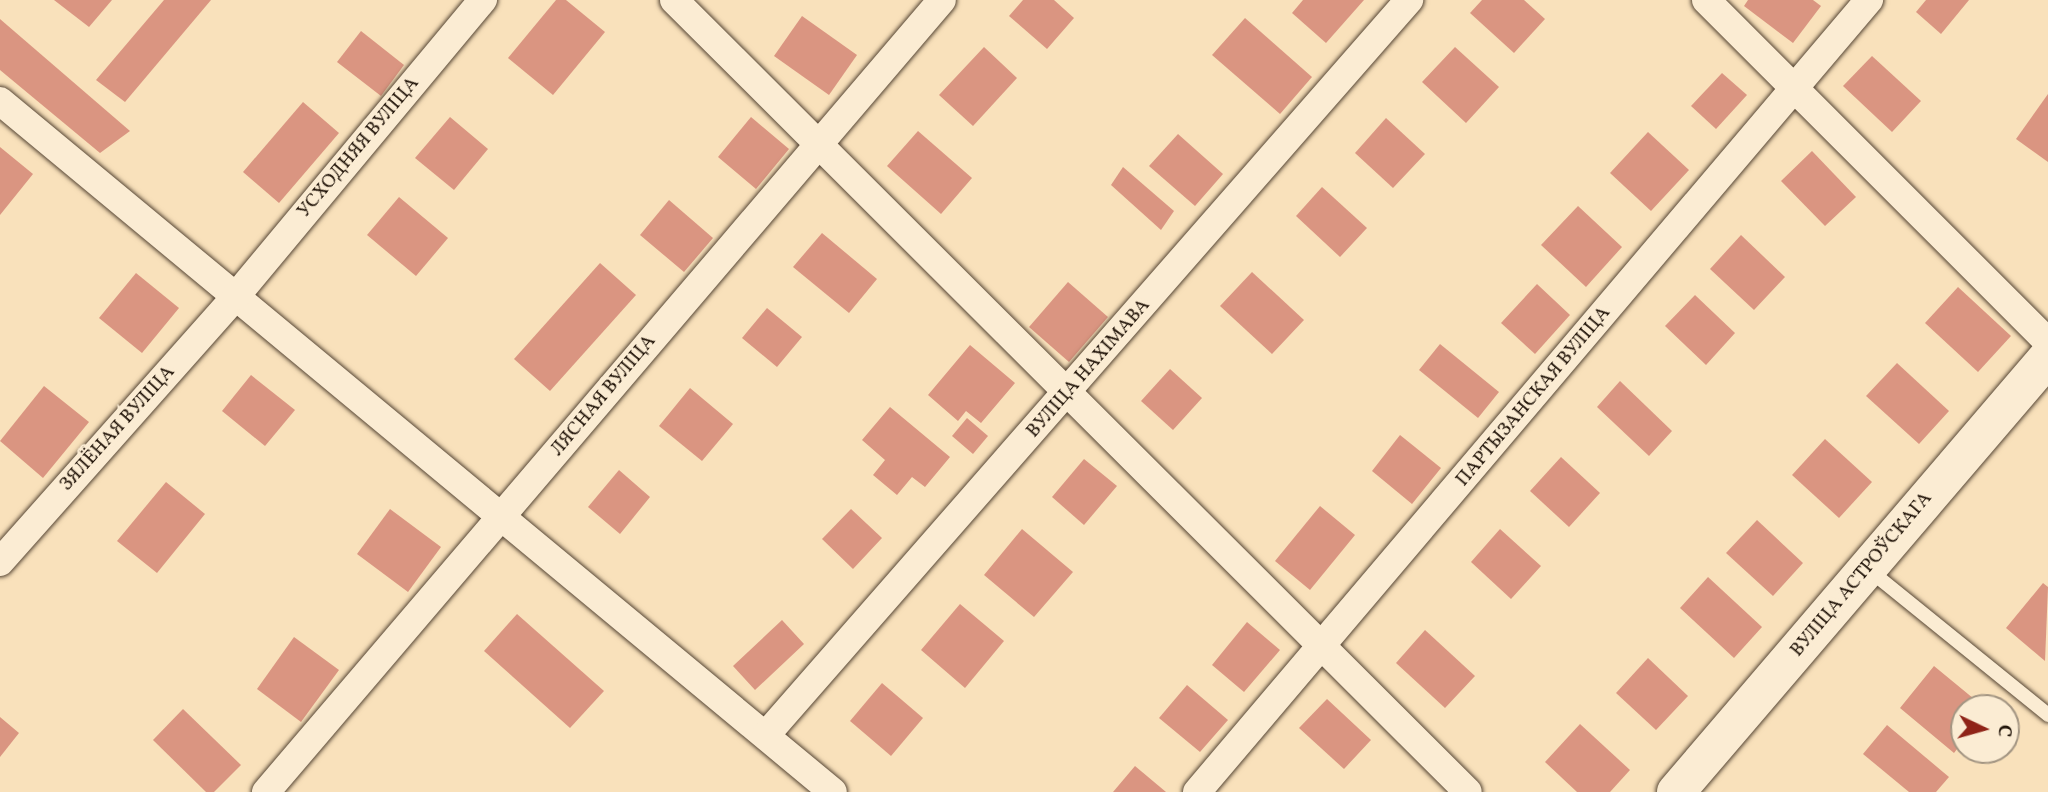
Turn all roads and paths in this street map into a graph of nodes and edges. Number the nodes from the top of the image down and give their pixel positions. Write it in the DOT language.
graph roads {
  1 [pos="483,0"];
  2 [pos="674,0"];
  3 [pos="942,0"];
  4 [pos="1409,0"];
  5 [pos="1706,0"];
  6 [pos="1869,0"];
  7 [pos="1797,86"];
  8 [pos="0,101"];
  9 [pos="818,145"];
  10 [pos="236,296"];
  11 [pos="2048,342"];
  12 [pos="2048,357"];
  13 [pos="1071,391"];
  14 [pos="499,520"];
  15 [pos="0,562"];
  16 [pos="1867,569"];
  17 [pos="1322,646"];
  18 [pos="2048,715"];
  19 [pos="766,735"];
  20 [pos="266,792"];
  21 [pos="833,792"];
  22 [pos="1197,792"];
  23 [pos="1468,792"];
  24 [pos="1676,792"];
  1 -- 10 [label="street, УСХОДНЯЯ ВУЛІЦА"];
  2 -- 9 [label="street"];
  3 -- 9 [label="street, ЛЯСНАЯ ВУЛІЦА"];
  4 -- 13 [label="street, ВУЛІЦА НАХІМАВА"];
  5 -- 7 [label="street"];
  6 -- 7 [label="street, ПАРТЫЗАНСКАЯ ВУЛІЦА"];
  7 -- 11 [label="street"];
  7 -- 17 [label="street, ПАРТЫЗАНСКАЯ ВУЛІЦА"];
  8 -- 10 [label="street"];
  9 -- 13 [label="street"];
  9 -- 14 [label="street, ЛЯСНАЯ ВУЛІЦА"];
  10 -- 14 [label="street"];
  10 -- 15 [label="street, ЗЯЛЁНАЯ ВУЛІЦА"];
  12 -- 16 [label="street, ВУЛІЦА АСТРОЎСКАГА"];
  13 -- 17 [label="street"];
  13 -- 19 [label="street, ВУЛІЦА НАХІМАВА"];
  14 -- 19 [label="street"];
  14 -- 20 [label="street, ЛЯСНАЯ ВУЛІЦА"];
  16 -- 18 [label="lane"];
  16 -- 24 [label="street, ВУЛІЦА АСТРОЎСКАГА"];
  17 -- 22 [label="street, ПАРТЫЗАНСКАЯ ВУЛІЦА"];
  17 -- 23 [label="street"];
  19 -- 21 [label="street"];
}
